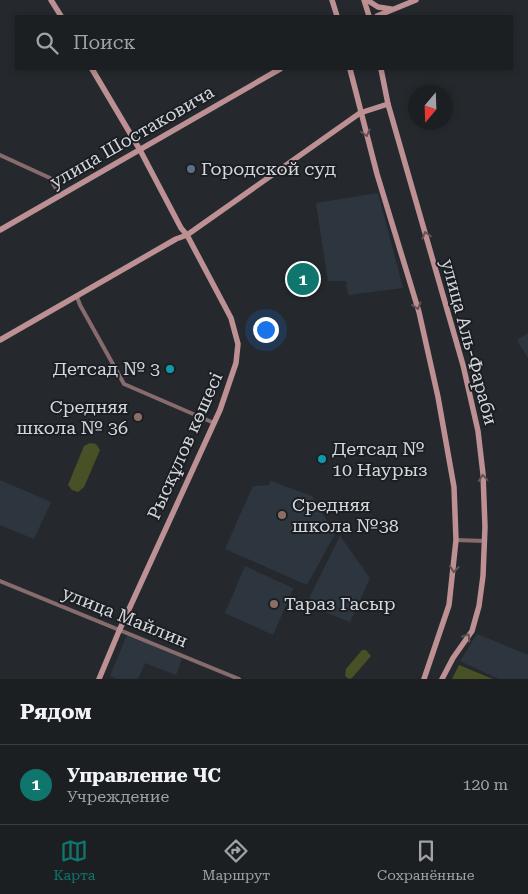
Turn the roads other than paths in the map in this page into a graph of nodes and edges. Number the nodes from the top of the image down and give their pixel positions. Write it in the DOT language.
graph roads {
  1 [pos="51,0"];
  2 [pos="332,0"];
  3 [pos="366,0"];
  4 [pos="416,0"];
  5 [pos="394,10"];
  6 [pos="336,14"];
  7 [pos="60,15"];
  8 [pos="369,15"];
  9 [pos="380,15"];
  10 [pos="388,15"];
  11 [pos="93,70"];
  12 [pos="278,70"];
  13 [pos="350,70"];
  14 [pos="381,70"];
  15 [pos="388,104"];
  16 [pos="360,113"];
  17 [pos="140,150"];
  18 [pos="0,156"];
  19 [pos="60,196"];
  20 [pos="0,230"];
  21 [pos="187,235"];
  22 [pos="77,297"];
  23 [pos="0,340"];
  24 [pos="214,423"];
  25 [pos="456,540"];
  26 [pos="485,541"];
  27 [pos="0,581"];
  28 [pos="119,631"];
  29 [pos="99,679"];
  30 [pos="239,679"];
  31 [pos="424,679"];
  32 [pos="442,679"];
  1 -- 7 [label="main road"];
  2 -- 6 [label="main road"];
  3 -- 5 [label="main road"];
  3 -- 8 [label="main road"];
  4 -- 5 [label="main road"];
  5 -- 9 [label="main road"];
  5 -- 10 [label="main road"];
  11 -- 17 [label="main road, Рысқұлов көшесі"];
  12 -- 17 [label="main road, улица Шостаковича"];
  13 -- 16 [label="main road"];
  14 -- 15 [label="main road, улица Аль-Фараби"];
  15 -- 16 [label="main road"];
  26 -- 15 [label="main road, улица Аль-Фараби, one-way"];
  16 -- 21 [label="main road"];
  16 -- 25 [label="main road, one-way"];
  17 -- 19 [label="main road, улица Шостаковича"];
  17 -- 21 [label="main road, Рысқұлов көшесі"];
  18 -- 19 [label="street"];
  19 -- 20 [label="main road, улица Шостаковича"];
  21 -- 22 [label="main road"];
  21 -- 24 [label="main road, Рысқұлов көшесі"];
  22 -- 23 [label="main road"];
  22 -- 24 [label="street"];
  24 -- 28 [label="main road, Рысқұлов көшесі"];
  25 -- 26 [label="street"];
  25 -- 31 [label="main road, one-way"];
  32 -- 26 [label="main road, улица Аль-Фараби, one-way"];
  27 -- 28 [label="street, улица Майлин"];
  28 -- 29 [label="main road, Рысқұлов көшесі"];
  28 -- 30 [label="street, улица Майлин"];
}
